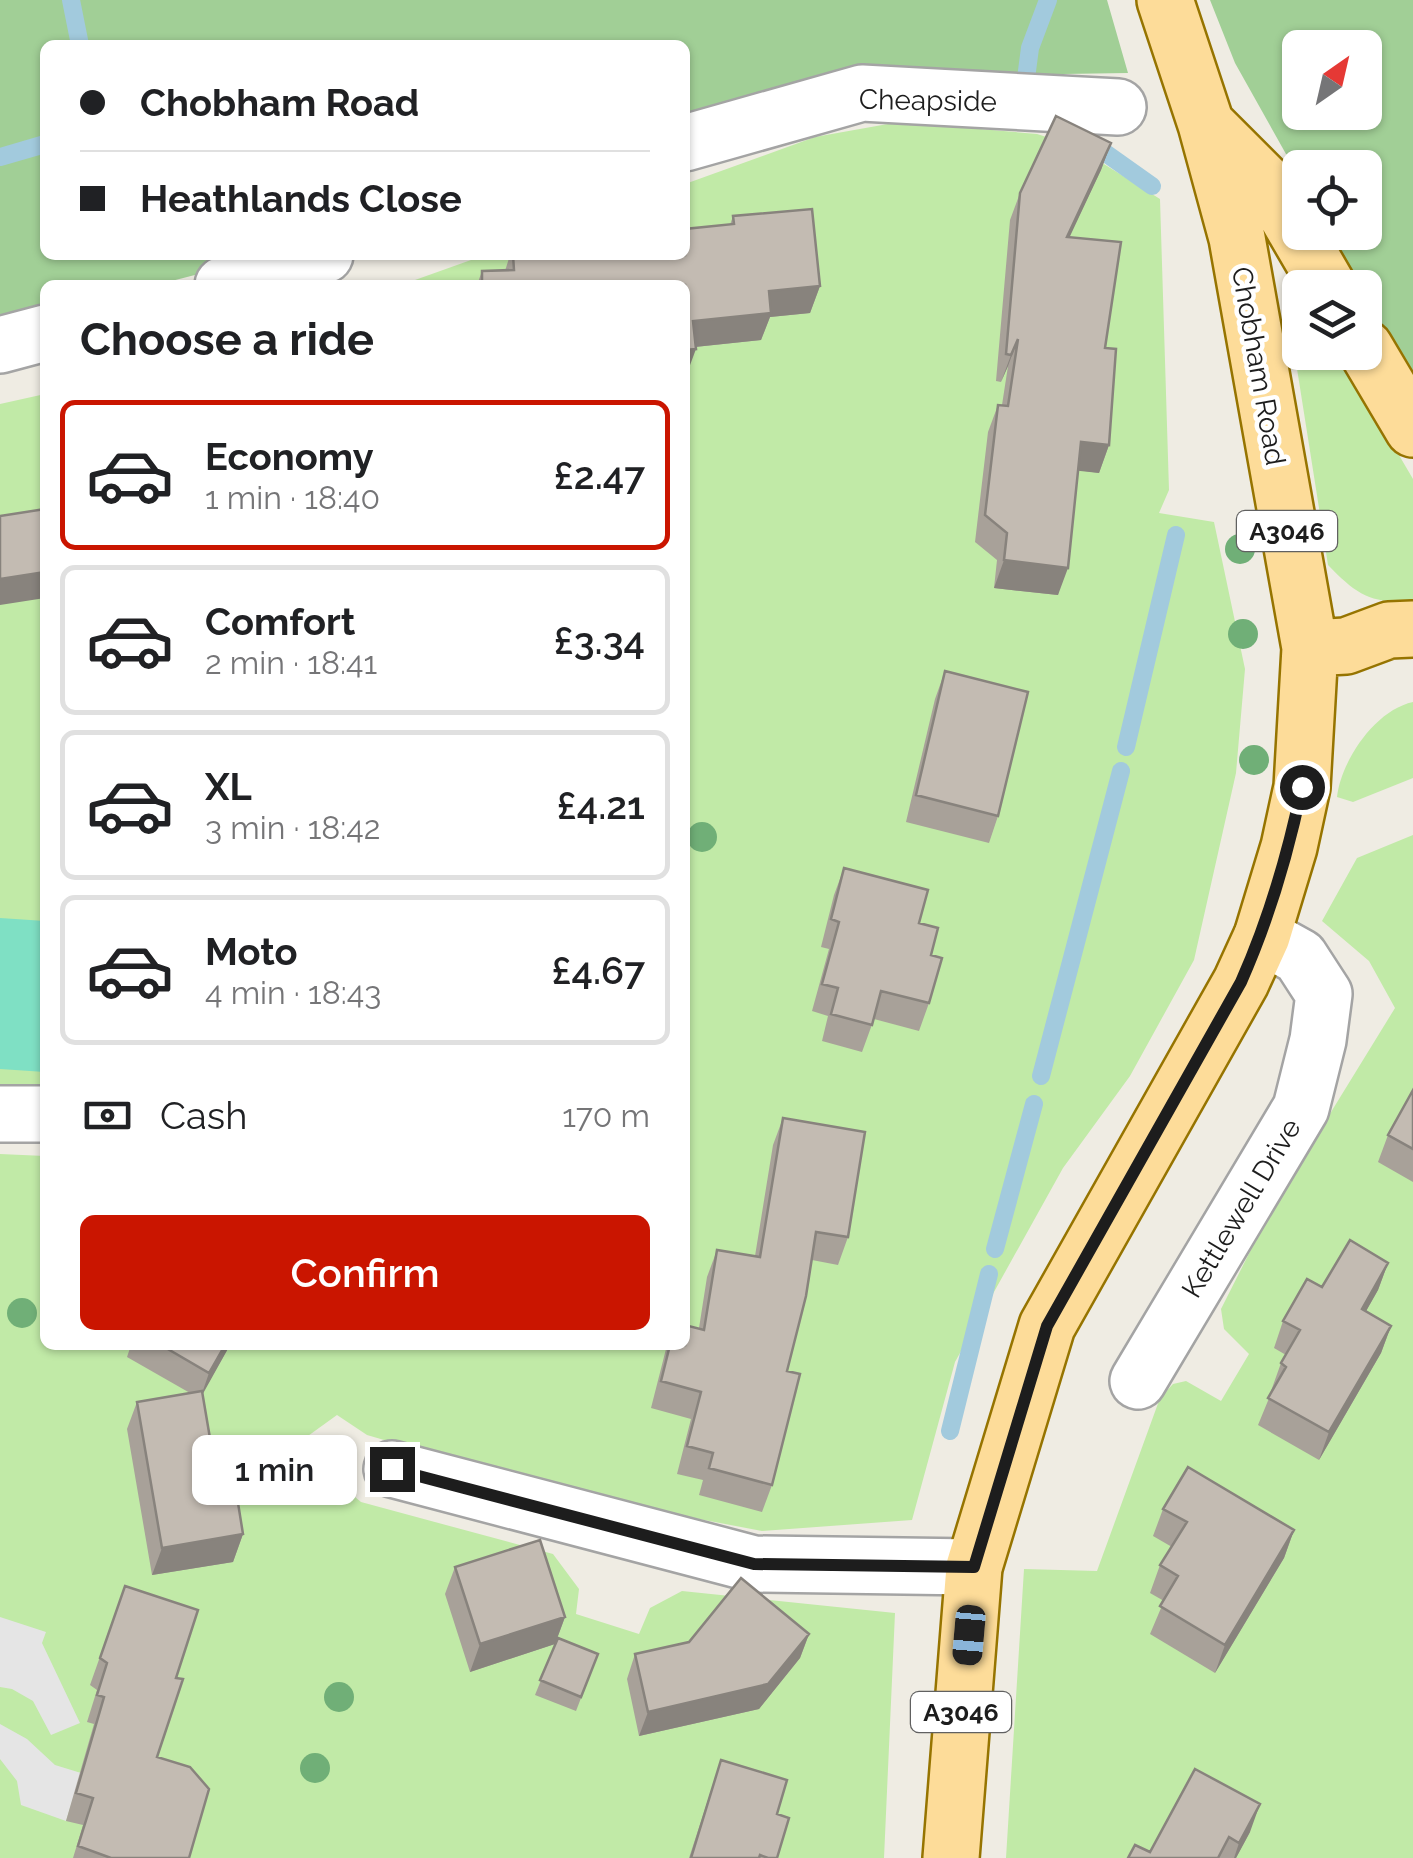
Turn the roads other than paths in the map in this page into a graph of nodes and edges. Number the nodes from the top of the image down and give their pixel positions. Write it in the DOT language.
graph roads {
  1 [pos="1164,0"];
  2 [pos="1118,107"];
  3 [pos="1206,124"];
  4 [pos="690,142"];
  5 [pos="308,260"];
  6 [pos="1319,270"];
  7 [pos="241,280"];
  8 [pos="40,334"];
  9 [pos="0,345"];
  10 [pos="1378,370"];
  11 [pos="1413,429"];
  12 [pos="1413,629"];
  13 [pos="1328,647"];
  14 [pos="1413,662"];
  15 [pos="1262,936"];
  16 [pos="0,1114"];
  17 [pos="40,1114"];
  18 [pos="1138,1381"];
  19 [pos="392,1469"];
  20 [pos="974,1567"];
  21 [pos="951,1858"];
  1 -- 3 [label="main road, Chobham Road / A3046"];
  2 -- 4 [label="street, Cheapside"];
  3 -- 6 [label="main road"];
  3 -- 13 [label="main road, Chobham Road / A3046"];
  5 -- 7 [label="street"];
  8 -- 9 [label="street"];
  10 -- 11 [label="main road"];
  12 -- 13 [label="main road"];
  13 -- 14 [label="main road"];
  13 -- 15 [label="main road, Chobham Road / A3046"];
  15 -- 18 [label="street, Kettlewell Drive"];
  15 -- 20 [label="main road, Chobham Road / A3046"];
  16 -- 17 [label="street"];
  19 -- 20 [label="street"];
  20 -- 21 [label="main road, A3046"];
}
